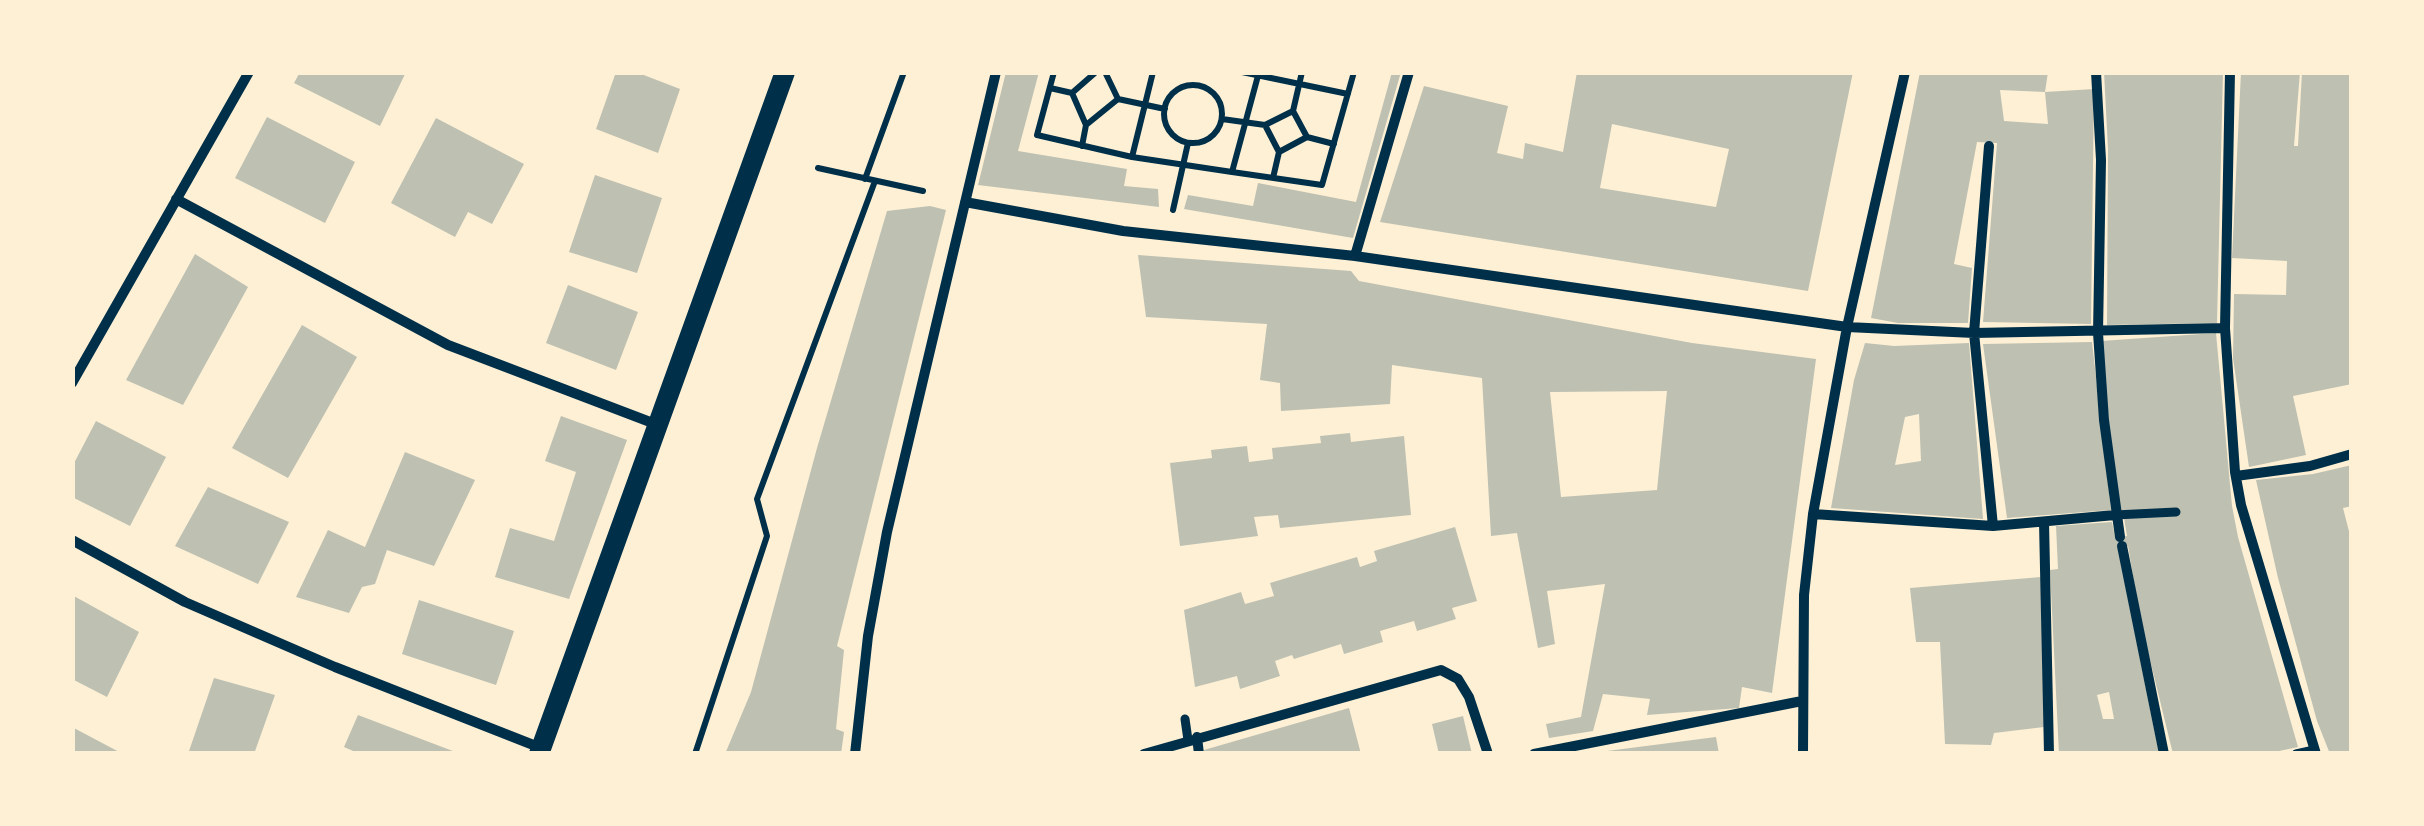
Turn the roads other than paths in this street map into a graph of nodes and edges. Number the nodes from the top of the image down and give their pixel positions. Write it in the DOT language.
graph roads {
  1 [pos="249,72"];
  2 [pos="785,72"];
  3 [pos="996,72"];
  4 [pos="1409,72"];
  5 [pos="1904,72"];
  6 [pos="2096,72"];
  7 [pos="2230,72"];
  8 [pos="1988,146"];
  9 [pos="176,199"];
  10 [pos="965,202"];
  11 [pos="1355,256"];
  12 [pos="1847,327"];
  13 [pos="2226,328"];
  14 [pos="1974,333"];
  15 [pos="2098,333"];
  16 [pos="72,383"];
  17 [pos="659,426"];
  18 [pos="2352,454"];
  19 [pos="2236,476"];
  20 [pos="2176,512"];
  21 [pos="1813,514"];
  22 [pos="2115,515"];
  23 [pos="2044,522"];
  24 [pos="1994,526"];
  25 [pos="72,540"];
  26 [pos="1802,700"];
  27 [pos="1185,719"];
  28 [pos="1192,739"];
  29 [pos="540,751"];
  30 [pos="2315,752"];
  31 [pos="855,754"];
  32 [pos="1144,754"];
  33 [pos="1200,754"];
  34 [pos="1488,754"];
  35 [pos="1534,754"];
  36 [pos="1803,754"];
  37 [pos="2049,754"];
  38 [pos="2164,754"];
  39 [pos="2296,754"];
  1 -- 9 [label="street"];
  2 -- 17 [label="main road"];
  3 -- 10 [label="street"];
  4 -- 11 [label="street"];
  5 -- 12 [label="street"];
  6 -- 15 [label="street"];
  7 -- 13 [label="street"];
  8 -- 14 [label="street"];
  9 -- 16 [label="street"];
  9 -- 17 [label="street"];
  10 -- 11 [label="street"];
  10 -- 31 [label="street"];
  11 -- 12 [label="street"];
  12 -- 14 [label="street"];
  12 -- 21 [label="street"];
  13 -- 15 [label="street"];
  13 -- 19 [label="street"];
  14 -- 15 [label="street"];
  14 -- 24 [label="street"];
  15 -- 22 [label="street"];
  17 -- 29 [label="main road"];
  18 -- 19 [label="street"];
  19 -- 30 [label="street"];
  20 -- 22 [label="street"];
  21 -- 24 [label="street"];
  21 -- 26 [label="street"];
  22 -- 23 [label="street"];
  22 -- 38 [label="street"];
  23 -- 24 [label="street"];
  23 -- 37 [label="street"];
  25 -- 29 [label="street"];
  26 -- 35 [label="street"];
  26 -- 36 [label="street"];
  27 -- 28 [label="street"];
  28 -- 32 [label="street"];
  28 -- 33 [label="street"];
  28 -- 34 [label="street"];
  30 -- 39 [label="street"];
}
